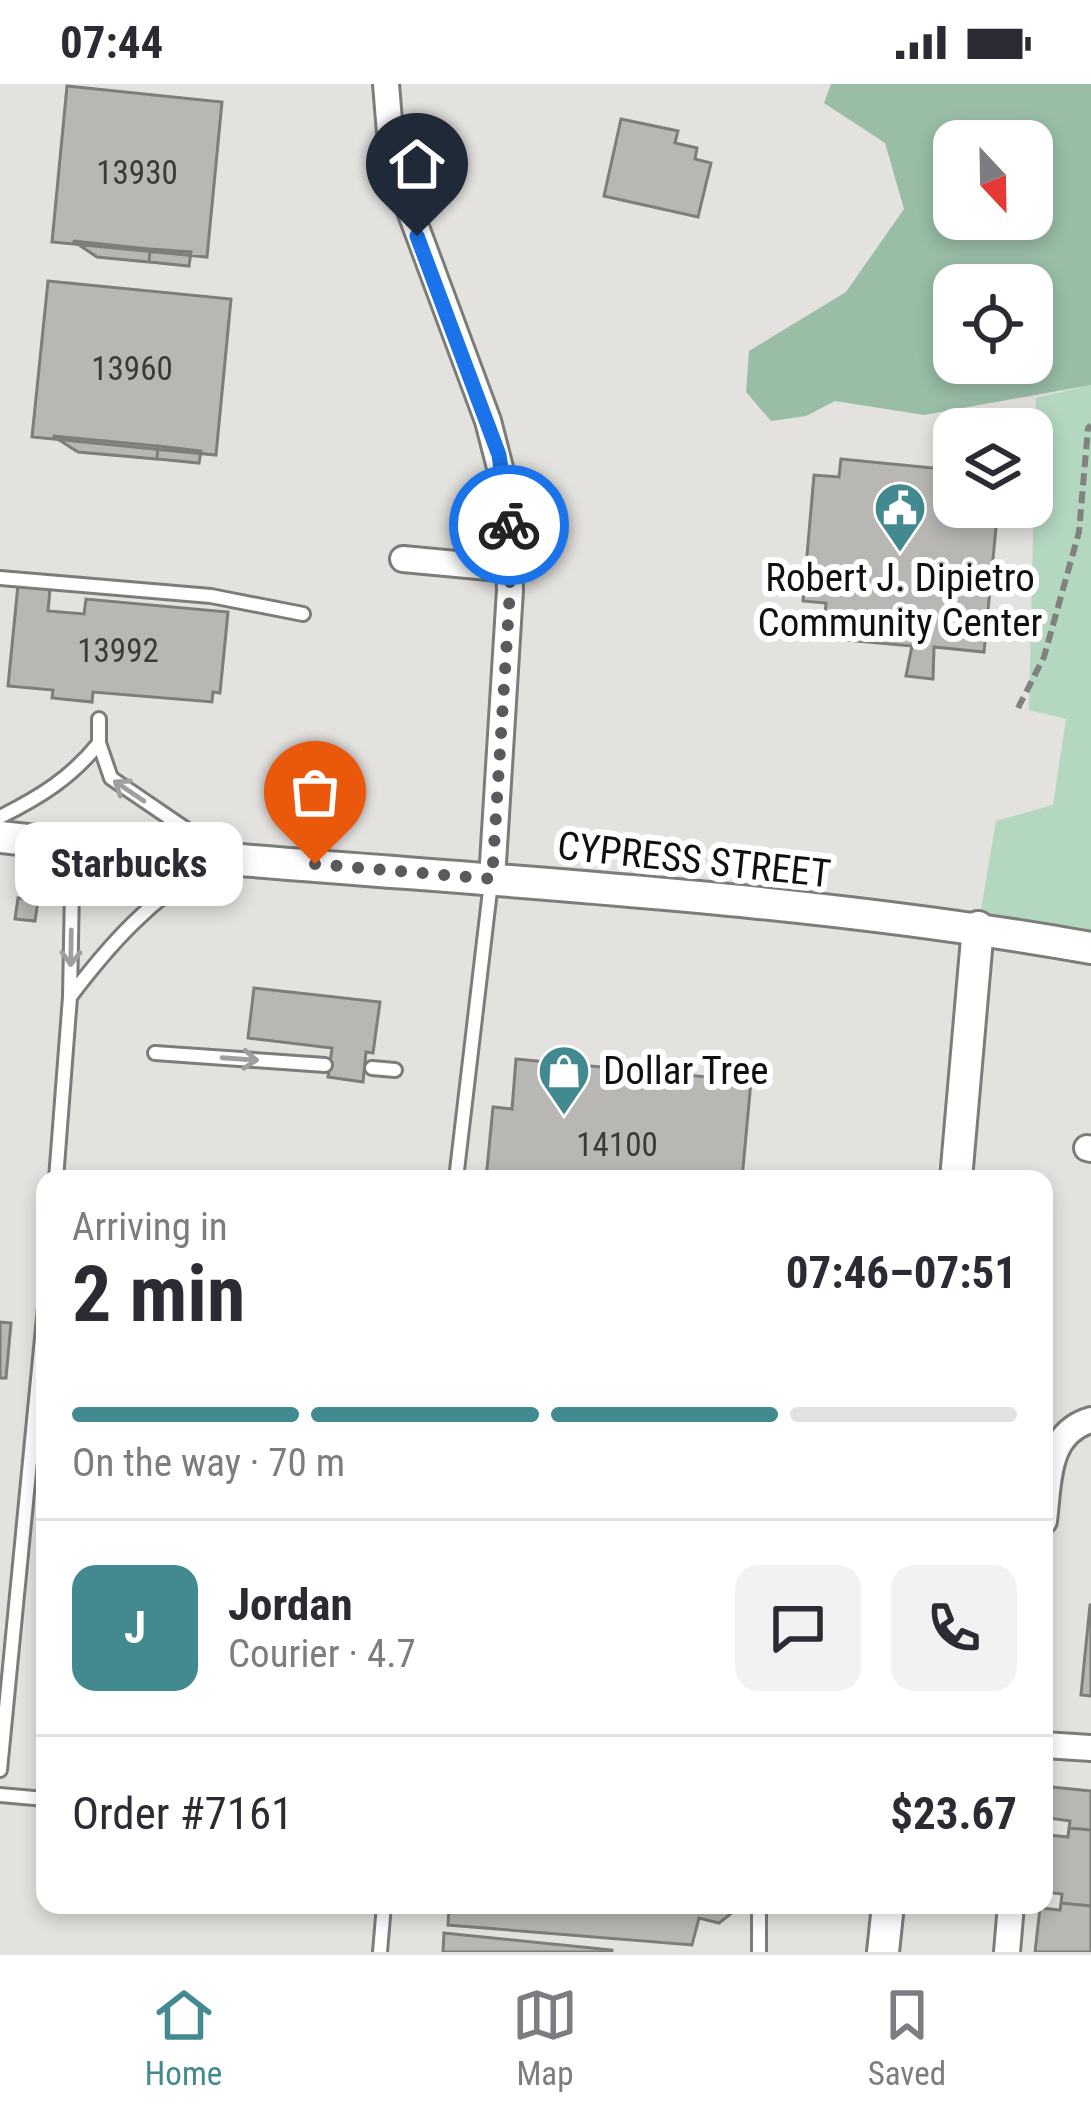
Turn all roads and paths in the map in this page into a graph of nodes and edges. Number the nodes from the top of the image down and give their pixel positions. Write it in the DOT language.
graph roads {
  1 [pos="386,84"];
  2 [pos="1091,425"];
  3 [pos="403,559"];
  4 [pos="510,569"];
  5 [pos="0,578"];
  6 [pos="303,614"];
  7 [pos="1018,708"];
  8 [pos="99,719"];
  9 [pos="99,742"];
  10 [pos="0,817"];
  11 [pos="0,837"];
  12 [pos="40,841"];
  13 [pos="226,856"];
  14 [pos="492,879"];
  15 [pos="978,928"];
  16 [pos="1091,948"];
  17 [pos="70,997"];
  18 [pos="154,1053"];
  19 [pos="326,1065"];
  20 [pos="372,1068"];
  21 [pos="395,1070"];
  22 [pos="57,1170"];
  23 [pos="457,1170"];
  24 [pos="957,1170"];
  25 [pos="36,1400"];
  26 [pos="1091,1420"];
  27 [pos="1053,1461"];
  28 [pos="1053,1746"];
  29 [pos="1091,1748"];
  30 [pos="0,1771"];
  31 [pos="0,1795"];
  32 [pos="36,1798"];
  33 [pos="383,1914"];
  34 [pos="760,1914"];
  35 [pos="887,1914"];
  36 [pos="1010,1914"];
  37 [pos="380,1952"];
  38 [pos="759,1952"];
  39 [pos="883,1952"];
  40 [pos="1007,1952"];
  1 -- 4 [label="street"];
  2 -- 7 [label="path"];
  3 -- 4 [label="street"];
  4 -- 14 [label="street"];
  5 -- 6 [label="lane"];
  8 -- 9 [label="lane"];
  9 -- 10 [label="lane"];
  13 -- 9 [label="lane, one-way"];
  11 -- 12 [label="street, CYPRESS STREET"];
  12 -- 13 [label="street, CYPRESS STREET"];
  12 -- 17 [label="lane, one-way"];
  13 -- 14 [label="street, CYPRESS STREET"];
  13 -- 17 [label="lane"];
  14 -- 15 [label="street, CYPRESS STREET"];
  14 -- 23 [label="lane"];
  15 -- 16 [label="street, CYPRESS STREET"];
  15 -- 24 [label="street"];
  17 -- 22 [label="lane"];
  18 -- 19 [label="lane, one-way"];
  20 -- 21 [label="lane"];
  25 -- 30 [label="lane"];
  26 -- 27 [label="street"];
  28 -- 29 [label="street"];
  31 -- 32 [label="lane"];
  33 -- 37 [label="lane"];
  34 -- 38 [label="lane"];
  35 -- 39 [label="street"];
  36 -- 40 [label="street"];
}
